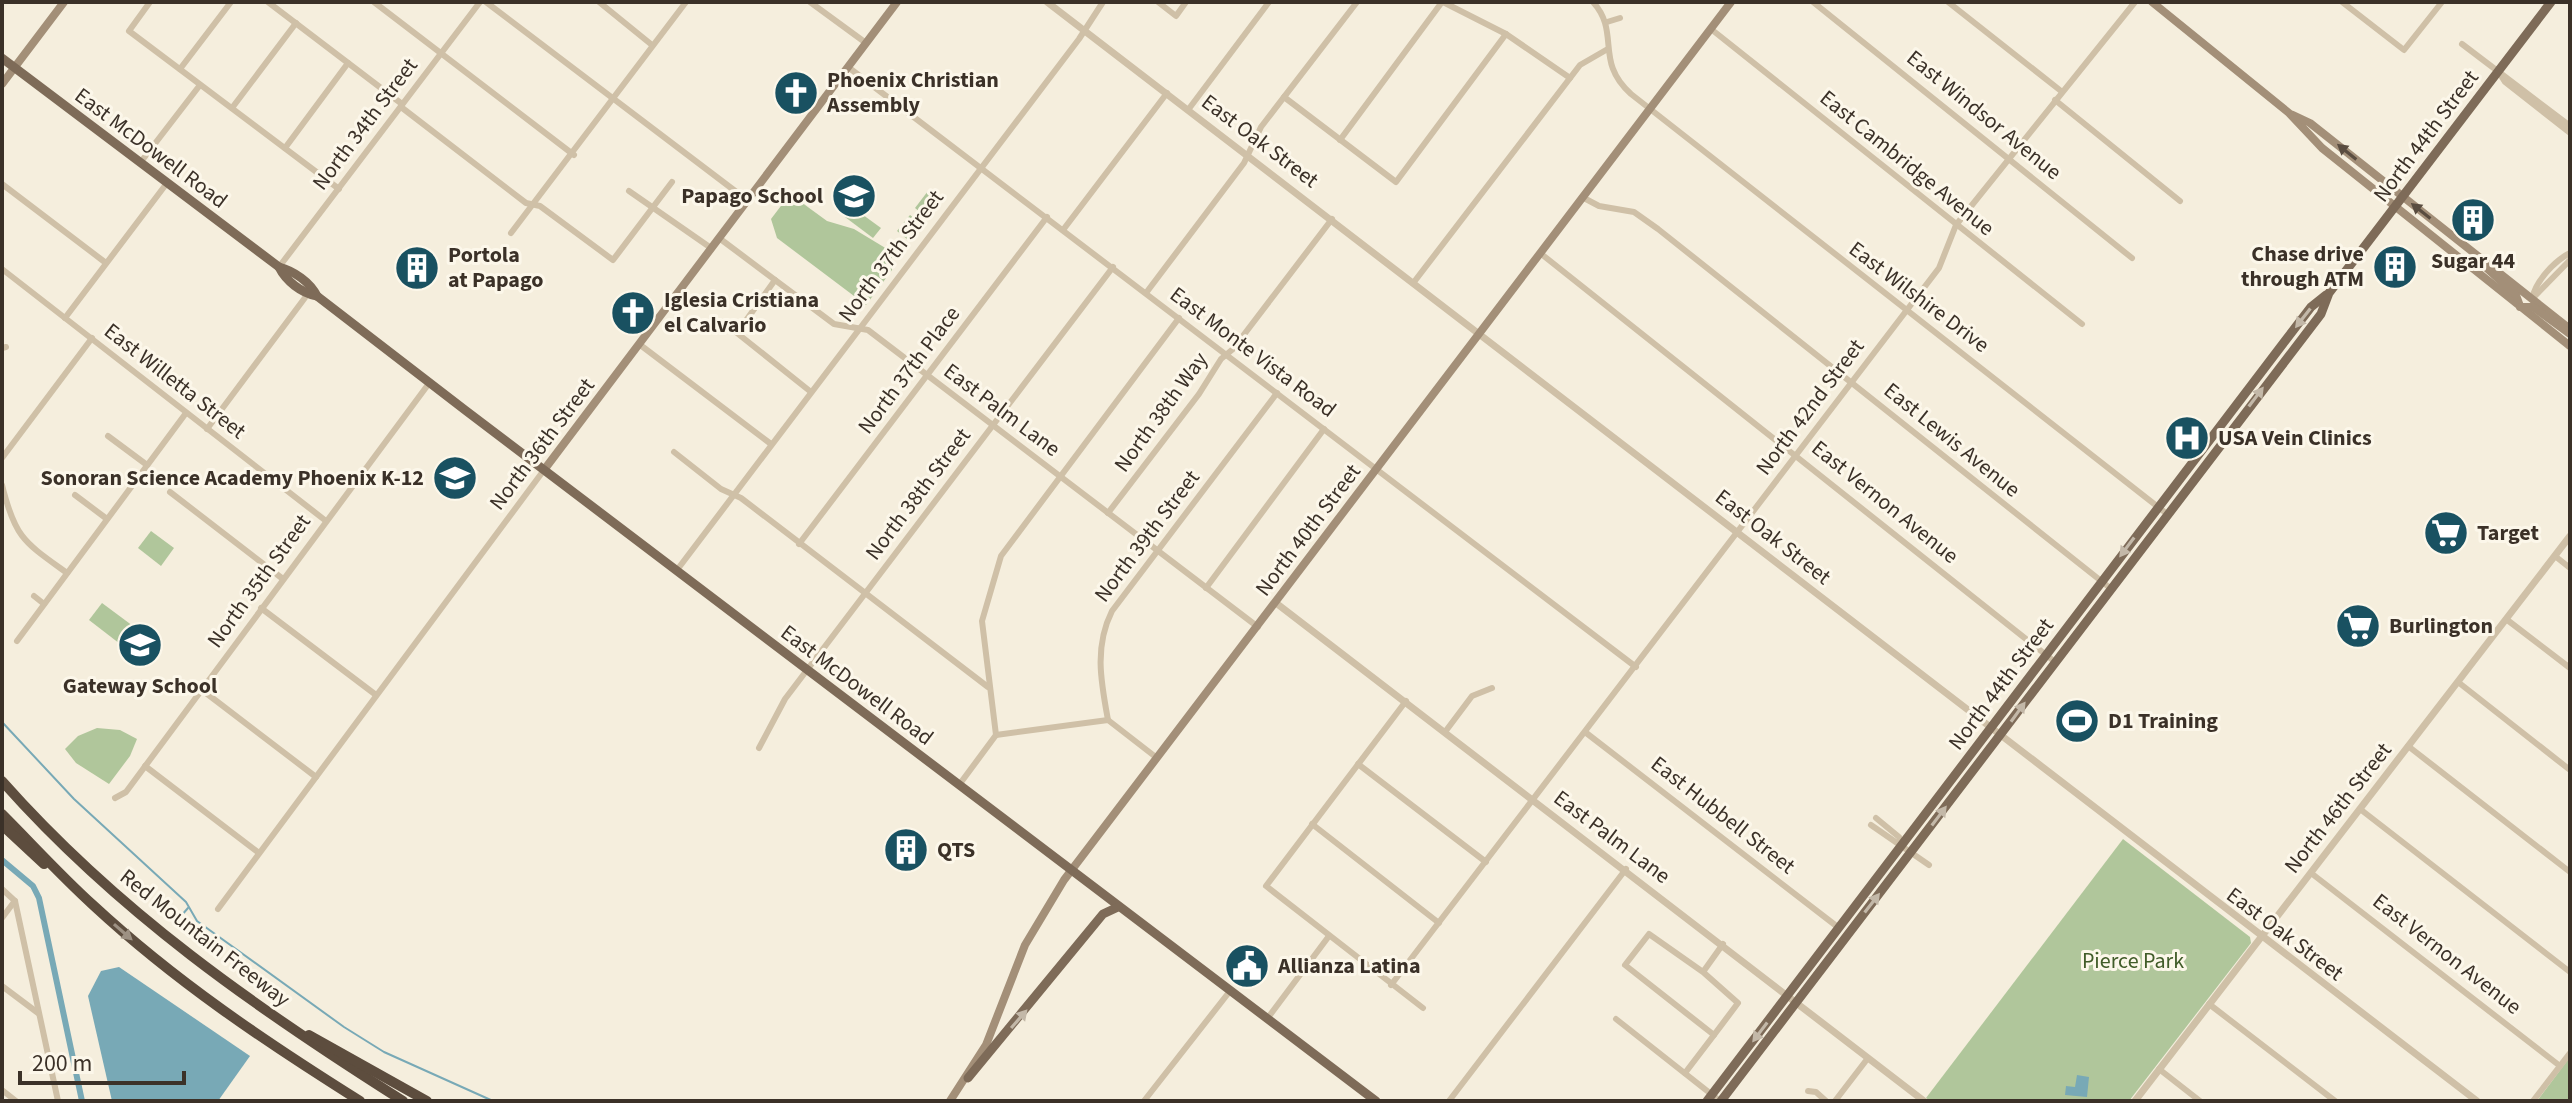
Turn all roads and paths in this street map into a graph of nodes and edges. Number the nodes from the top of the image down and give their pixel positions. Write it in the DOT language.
graph roads {
  1 [pos="64,2"];
  2 [pos="231,2"];
  3 [pos="268,2"];
  4 [pos="374,2"];
  5 [pos="483,2"];
  6 [pos="599,2"];
  7 [pos="686,2"];
  8 [pos="810,2"];
  9 [pos="897,2"];
  10 [pos="1047,2"];
  11 [pos="1103,2"];
  12 [pos="1158,2"];
  13 [pos="1186,2"];
  14 [pos="1269,2"];
  15 [pos="1357,2"];
  16 [pos="1442,2"];
  17 [pos="1593,2"];
  18 [pos="1731,2"];
  19 [pos="1813,2"];
  20 [pos="1948,2"];
  21 [pos="2135,2"];
  22 [pos="2152,2"];
  23 [pos="2342,2"];
  24 [pos="2442,2"];
  25 [pos="2551,2"];
  26 [pos="148,3"];
  27 [pos="1620,18"];
  28 [pos="1607,22"];
  29 [pos="296,23"];
  30 [pos="1711,29"];
  31 [pos="1084,31"];
  32 [pos="1506,34"];
  33 [pos="866,43"];
  34 [pos="2462,44"];
  35 [pos="652,45"];
  36 [pos="1606,50"];
  37 [pos="441,54"];
  38 [pos="2,58"];
  39 [pos="348,63"];
  40 [pos="14,67"];
  41 [pos="848,67"];
  42 [pos="180,69"];
  43 [pos="2498,71"];
  44 [pos="1570,78"];
  45 [pos="2,84"];
  46 [pos="200,85"];
  47 [pos="2061,91"];
  48 [pos="1167,93"];
  49 [pos="1284,97"];
  50 [pos="613,98"];
  51 [pos="2055,100"];
  52 [pos="402,106"];
  53 [pos="232,108"];
  54 [pos="1649,109"];
  55 [pos="1188,110"];
  56 [pos="2289,113"];
  57 [pos="2570,126"];
  58 [pos="2570,133"];
  59 [pos="1340,140"];
  60 [pos="285,148"];
  61 [pos="574,155"];
  62 [pos="1248,155"];
  63 [pos="2008,157"];
  64 [pos="140,163"];
  65 [pos="981,168"];
  66 [pos="672,182"];
  67 [pos="167,183"];
  68 [pos="2,184"];
  69 [pos="339,189"];
  70 [pos="629,191"];
  71 [pos="1582,197"];
  72 [pos="2402,197"];
  73 [pos="747,200"];
  74 [pos="2180,201"];
  75 [pos="533,205"];
  76 [pos="2395,206"];
  77 [pos="654,207"];
  78 [pos="1047,217"];
  79 [pos="1332,219"];
  80 [pos="1956,225"];
  81 [pos="1063,230"];
  82 [pos="511,233"];
  83 [pos="719,238"];
  84 [pos="711,248"];
  85 [pos="1540,253"];
  86 [pos="2473,253"];
  87 [pos="2570,253"];
  88 [pos="2132,258"];
  89 [pos="2570,260"];
  90 [pos="106,263"];
  91 [pos="279,267"];
  92 [pos="1113,267"];
  93 [pos="2,269"];
  94 [pos="775,280"];
  95 [pos="1414,282"];
  96 [pos="312,293"];
  97 [pos="1146,293"];
  98 [pos="2329,293"];
  99 [pos="2532,299"];
  100 [pos="2520,307"];
  101 [pos="1907,311"];
  102 [pos="65,318"];
  103 [pos="1179,318"];
  104 [pos="2082,324"];
  105 [pos="861,326"];
  106 [pos="2570,331"];
  107 [pos="1480,333"];
  108 [pos="92,338"];
  109 [pos="639,344"];
  110 [pos="2570,346"];
  111 [pos="1227,355"];
  112 [pos="927,375"];
  113 [pos="430,382"];
  114 [pos="1852,382"];
  115 [pos="811,392"];
  116 [pos="1277,393"];
  117 [pos="186,413"];
  118 [pos="993,426"];
  119 [pos="207,429"];
  120 [pos="1324,429"];
  121 [pos="108,436"];
  122 [pos="771,444"];
  123 [pos="674,452"];
  124 [pos="1797,454"];
  125 [pos="2,458"];
  126 [pos="2192,462"];
  127 [pos="147,465"];
  128 [pos="1377,469"];
  129 [pos="544,470"];
  130 [pos="2201,470"];
  131 [pos="1059,476"];
  132 [pos="2,485"];
  133 [pos="170,492"];
  134 [pos="75,495"];
  135 [pos="733,495"];
  136 [pos="2158,506"];
  137 [pos="1108,513"];
  138 [pos="2167,514"];
  139 [pos="107,519"];
  140 [pos="326,521"];
  141 [pos="1738,533"];
  142 [pos="2570,536"];
  143 [pos="799,544"];
  144 [pos="1157,551"];
  145 [pos="2555,556"];
  146 [pos="2570,568"];
  147 [pos="677,570"];
  148 [pos="67,573"];
  149 [pos="283,579"];
  150 [pos="2101,582"];
  151 [pos="1206,588"];
  152 [pos="2110,588"];
  153 [pos="865,594"];
  154 [pos="34,596"];
  155 [pos="1276,603"];
  156 [pos="44,604"];
  157 [pos="261,608"];
  158 [pos="2506,619"];
  159 [pos="1258,627"];
  160 [pos="17,641"];
  161 [pos="2046,654"];
  162 [pos="2055,662"];
  163 [pos="1636,667"];
  164 [pos="2570,668"];
  165 [pos="807,670"];
  166 [pos="2458,682"];
  167 [pos="988,688"];
  168 [pos="1492,688"];
  169 [pos="202,690"];
  170 [pos="376,695"];
  171 [pos="1406,701"];
  172 [pos="1108,720"];
  173 [pos="1990,729"];
  174 [pos="1445,732"];
  175 [pos="1585,732"];
  176 [pos="996,735"];
  177 [pos="2000,736"];
  178 [pos="2408,746"];
  179 [pos="759,748"];
  180 [pos="1157,758"];
  181 [pos="1358,764"];
  182 [pos="145,766"];
  183 [pos="2570,770"];
  184 [pos="2,774"];
  185 [pos="316,777"];
  186 [pos="2,781"];
  187 [pos="959,785"];
  188 [pos="115,798"];
  189 [pos="1534,800"];
  190 [pos="2360,809"];
  191 [pos="2,814"];
  192 [pos="1874,822"];
  193 [pos="1312,824"];
  194 [pos="2,825"];
  195 [pos="1907,848"];
  196 [pos="68,850"];
  197 [pos="259,853"];
  198 [pos="1486,862"];
  199 [pos="1929,865"];
  200 [pos="1626,869"];
  201 [pos="1071,871"];
  202 [pos="2570,872"];
  203 [pos="2311,873"];
  204 [pos="65,879"];
  205 [pos="2,889"];
  206 [pos="15,901"];
  207 [pos="1118,907"];
  208 [pos="218,909"];
  209 [pos="2,918"];
  210 [pos="1439,923"];
  211 [pos="1839,927"];
  212 [pos="1848,935"];
  213 [pos="1329,936"];
  214 [pos="2260,937"];
  215 [pos="1723,944"];
  216 [pos="1703,972"];
  217 [pos="2570,972"];
  218 [pos="1391,985"];
  219 [pos="2,986"];
  220 [pos="1230,991"];
  221 [pos="1788,995"];
  222 [pos="1797,1002"];
  223 [pos="2209,1004"];
  224 [pos="1423,1008"];
  225 [pos="261,1010"];
  226 [pos="39,1013"];
  227 [pos="1267,1019"];
  228 [pos="1616,1019"];
  229 [pos="1714,1035"];
  230 [pos="2570,1053"];
  231 [pos="1868,1058"];
  232 [pos="2560,1066"];
  233 [pos="2159,1069"];
  234 [pos="1685,1073"];
  235 [pos="968,1078"];
  236 [pos="2,1090"];
  237 [pos="1808,1091"];
  238 [pos="1715,1099"];
  239 [pos="1919,1099"];
  240 [pos="16,1101"];
  241 [pos="58,1101"];
  242 [pos="358,1101"];
  243 [pos="403,1101"];
  244 [pos="427,1101"];
  245 [pos="950,1101"];
  246 [pos="1144,1101"];
  247 [pos="1376,1101"];
  248 [pos="1449,1101"];
  249 [pos="1826,1101"];
  250 [pos="1835,1101"];
  251 [pos="2135,1101"];
  252 [pos="2200,1101"];
  253 [pos="2335,1101"];
  254 [pos="2477,1101"];
  255 [pos="2533,1101"];
  1 -- 40 [label="main road"];
  2 -- 42 [label="street"];
  3 -- 29 [label="street"];
  4 -- 37 [label="street"];
  5 -- 37 [label="street, North 34th Street"];
  5 -- 50 [label="street"];
  6 -- 35 [label="street"];
  7 -- 35 [label="street"];
  8 -- 33 [label="street"];
  9 -- 33 [label="main road, North 36th Street"];
  10 -- 31 [label="street, East Oak Street"];
  11 -- 31 [label="street, North 37th Street"];
  12 -- 13 [label="street"];
  14 -- 55 [label="street"];
  15 -- 49 [label="street"];
  16 -- 32 [label="street"];
  16 -- 59 [label="street"];
  17 -- 28 [label="street"];
  18 -- 30 [label="main road, North 40th Street"];
  19 -- 63 [label="street, East Windsor Avenue"];
  20 -- 47 [label="street"];
  21 -- 47 [label="street, North 42nd Street"];
  22 -- 56 [label="main road"];
  23 -- 24 [label="street"];
  25 -- 43 [label="main road, North 44th Street"];
  26 -- 42 [label="street"];
  27 -- 28 [label="street"];
  28 -- 36 [label="street"];
  29 -- 39 [label="street"];
  29 -- 53 [label="street"];
  30 -- 54 [label="main road, North 40th Street"];
  30 -- 80 [label="street, East Cambridge Avenue"];
  31 -- 48 [label="street, East Oak Street"];
  31 -- 65 [label="street, North 37th Street"];
  32 -- 44 [label="street"];
  32 -- 59 [label="street"];
  33 -- 41 [label="main road, North 36th Street"];
  34 -- 43 [label="street"];
  35 -- 50 [label="street"];
  36 -- 44 [label="street"];
  36 -- 54 [label="street, East Wilshire Drive"];
  37 -- 52 [label="street, North 34th Street"];
  37 -- 61 [label="street"];
  38 -- 40 [label="main road, East McDowell Road"];
  39 -- 52 [label="street"];
  39 -- 60 [label="street"];
  40 -- 45 [label="main road"];
  40 -- 64 [label="main road, East McDowell Road"];
  41 -- 65 [label="street, East Monte Vista Road"];
  41 -- 73 [label="main road, North 36th Street"];
  42 -- 46 [label="street"];
  43 -- 57 [label="street"];
  43 -- 58 [label="street"];
  43 -- 72 [label="main road, North 44th Street"];
  44 -- 95 [label="street"];
  46 -- 53 [label="street"];
  46 -- 64 [label="street"];
  47 -- 51 [label="street, North 42nd Street"];
  48 -- 55 [label="street, East Oak Street"];
  48 -- 81 [label="street"];
  49 -- 59 [label="street"];
  49 -- 62 [label="street"];
  50 -- 61 [label="street"];
  50 -- 73 [label="street"];
  51 -- 63 [label="street, North 42nd Street"];
  51 -- 74 [label="street"];
  52 -- 69 [label="street, North 34th Street"];
  52 -- 75 [label="street"];
  53 -- 60 [label="street"];
  54 -- 71 [label="main road, North 40th Street"];
  54 -- 101 [label="street, East Wilshire Drive"];
  55 -- 62 [label="street, East Oak Street"];
  72 -- 56 [label="main road, one-way"];
  56 -- 76 [label="main road"];
  60 -- 69 [label="street"];
  61 -- 75 [label="street"];
  62 -- 79 [label="street, East Oak Street"];
  62 -- 97 [label="street"];
  63 -- 80 [label="street, North 42nd Street"];
  63 -- 88 [label="street, East Windsor Avenue"];
  64 -- 67 [label="main road, East McDowell Road"];
  65 -- 78 [label="street, East Monte Vista Road"];
  65 -- 105 [label="street, North 37th Street"];
  66 -- 77 [label="street"];
  67 -- 90 [label="street"];
  67 -- 91 [label="main road, East McDowell Road"];
  68 -- 90 [label="street"];
  69 -- 91 [label="street, North 34th Street"];
  70 -- 77 [label="street"];
  71 -- 85 [label="main road, North 40th Street"];
  71 -- 114 [label="street, East Lewis Avenue"];
  72 -- 76 [label="main road, North 44th Street"];
  86 -- 72 [label="main road, one-way"];
  73 -- 83 [label="main road, North 36th Street"];
  75 -- 77 [label="street"];
  75 -- 82 [label="street"];
  76 -- 98 [label="main road, North 44th Street"];
  76 -- 100 [label="main road"];
  77 -- 84 [label="street"];
  78 -- 81 [label="street, East Monte Vista Road"];
  78 -- 112 [label="street, North 37th Place"];
  79 -- 95 [label="street, East Oak Street"];
  79 -- 111 [label="street, North 38th Way"];
  80 -- 101 [label="street, North 42nd Street"];
  80 -- 104 [label="street, East Cambridge Avenue"];
  81 -- 92 [label="street, East Monte Vista Road"];
  83 -- 84 [label="main road, North 36th Street"];
  83 -- 94 [label="street, East Palm Lane"];
  84 -- 109 [label="main road, North 36th Street"];
  85 -- 107 [label="main road, North 40th Street"];
  85 -- 124 [label="street, East Vernon Avenue"];
  86 -- 99 [label="main road"];
  86 -- 100 [label="main road"];
  87 -- 99 [label="street"];
  89 -- 99 [label="street"];
  90 -- 102 [label="street"];
  91 -- 96 [label="main road, East McDowell Road"];
  92 -- 97 [label="street, East Monte Vista Road"];
  92 -- 118 [label="street, North 38th Street"];
  93 -- 102 [label="street, East Willetta Street"];
  94 -- 105 [label="street, East Palm Lane"];
  94 -- 115 [label="street"];
  95 -- 107 [label="street, East Oak Street"];
  96 -- 113 [label="main road, East McDowell Road"];
  96 -- 119 [label="street"];
  97 -- 103 [label="street, East Monte Vista Road"];
  98 -- 126 [label="main road, North 44th Street, one-way"];
  130 -- 98 [label="main road, North 44th Street, one-way"];
  99 -- 106 [label="main road"];
  100 -- 106 [label="main road"];
  100 -- 110 [label="main road"];
  101 -- 114 [label="street, North 42nd Street"];
  101 -- 136 [label="street, East Wilshire Drive"];
  102 -- 108 [label="street, East Willetta Street"];
  103 -- 111 [label="street, East Monte Vista Road"];
  103 -- 131 [label="street"];
  105 -- 112 [label="street, East Palm Lane"];
  105 -- 115 [label="street, North 37th Street"];
  107 -- 128 [label="main road, North 40th Street"];
  107 -- 141 [label="street, East Oak Street"];
  108 -- 117 [label="street, East Willetta Street"];
  108 -- 125 [label="street"];
  109 -- 122 [label="street"];
  109 -- 129 [label="main road, North 36th Street"];
  111 -- 116 [label="street, East Monte Vista Road"];
  111 -- 137 [label="street, North 38th Way"];
  112 -- 118 [label="street, East Palm Lane"];
  112 -- 143 [label="street, North 37th Place"];
  113 -- 129 [label="main road, East McDowell Road"];
  113 -- 140 [label="street, North 35th Street"];
  114 -- 124 [label="street, North 42nd Street"];
  114 -- 150 [label="street, East Lewis Avenue"];
  115 -- 122 [label="street, North 37th Street"];
  116 -- 120 [label="street, East Monte Vista Road"];
  116 -- 144 [label="street, North 39th Street"];
  117 -- 119 [label="street, East Willetta Street"];
  117 -- 127 [label="street"];
  118 -- 131 [label="street, East Palm Lane"];
  118 -- 153 [label="street, North 38th Street"];
  119 -- 140 [label="street, East Willetta Street"];
  120 -- 128 [label="street, East Monte Vista Road"];
  120 -- 151 [label="street"];
  121 -- 127 [label="street"];
  122 -- 135 [label="street, North 37th Street"];
  123 -- 135 [label="street"];
  124 -- 141 [label="street, North 42nd Street"];
  124 -- 161 [label="street, East Vernon Avenue"];
  126 -- 130 [label="street"];
  126 -- 136 [label="main road, North 44th Street"];
  127 -- 139 [label="street"];
  128 -- 155 [label="main road, North 40th Street"];
  128 -- 163 [label="street, East Monte Vista Road"];
  129 -- 147 [label="main road, East McDowell Road"];
  129 -- 170 [label="street, North 36th Street"];
  130 -- 138 [label="main road, North 44th Street"];
  131 -- 137 [label="street, East Palm Lane"];
  131 -- 167 [label="street"];
  132 -- 148 [label="street"];
  133 -- 149 [label="street"];
  134 -- 139 [label="street"];
  135 -- 143 [label="street"];
  135 -- 147 [label="street, North 37th Street"];
  136 -- 138 [label="street, East Wilshire Drive"];
  136 -- 150 [label="main road, North 44th Street, one-way"];
  137 -- 144 [label="street, East Palm Lane"];
  138 -- 152 [label="main road, North 44th Street"];
  139 -- 148 [label="street"];
  140 -- 149 [label="street, North 35th Street"];
  141 -- 163 [label="street, North 42nd Street"];
  141 -- 173 [label="street, East Oak Street"];
  142 -- 145 [label="street, North 46th Street"];
  143 -- 153 [label="street"];
  144 -- 151 [label="street, East Palm Lane"];
  144 -- 172 [label="street, North 39th Street"];
  145 -- 146 [label="street"];
  145 -- 158 [label="street, North 46th Street"];
  147 -- 165 [label="main road, East McDowell Road"];
  148 -- 156 [label="street"];
  149 -- 157 [label="street, North 35th Street"];
  150 -- 152 [label="street, East Lewis Avenue"];
  150 -- 161 [label="main road, North 44th Street"];
  151 -- 159 [label="street, East Palm Lane"];
  152 -- 162 [label="main road, North 44th Street"];
  153 -- 165 [label="street, North 38th Street"];
  153 -- 167 [label="street"];
  154 -- 156 [label="street"];
  155 -- 159 [label="main road, North 40th Street"];
  155 -- 171 [label="street, East Palm Lane"];
  156 -- 160 [label="street"];
  157 -- 169 [label="street, North 35th Street"];
  157 -- 170 [label="street"];
  158 -- 164 [label="street"];
  158 -- 166 [label="street, North 46th Street"];
  159 -- 180 [label="main road, North 40th Street"];
  161 -- 162 [label="street, East Vernon Avenue"];
  161 -- 173 [label="main road, North 44th Street"];
  177 -- 162 [label="main road, North 44th Street, one-way"];
  163 -- 175 [label="street, North 42nd Street"];
  165 -- 179 [label="street, North 38th Street"];
  165 -- 187 [label="main road, East McDowell Road"];
  166 -- 178 [label="street, North 46th Street"];
  166 -- 183 [label="street"];
  167 -- 176 [label="street"];
  168 -- 174 [label="street"];
  169 -- 182 [label="street, North 35th Street"];
  169 -- 185 [label="street"];
  170 -- 185 [label="street, North 36th Street"];
  171 -- 174 [label="street, East Palm Lane"];
  171 -- 181 [label="street"];
  172 -- 176 [label="street"];
  172 -- 180 [label="street"];
  173 -- 177 [label="street, East Oak Street"];
  173 -- 195 [label="main road, North 44th Street"];
  174 -- 189 [label="street, East Palm Lane"];
  175 -- 189 [label="street, North 42nd Street"];
  175 -- 211 [label="street, East Hubbell Street"];
  176 -- 187 [label="street"];
  195 -- 177 [label="main road, North 44th Street, one-way"];
  177 -- 214 [label="street, East Oak Street"];
  178 -- 190 [label="street, North 46th Street"];
  178 -- 202 [label="street"];
  180 -- 201 [label="main road, North 40th Street"];
  181 -- 193 [label="street"];
  181 -- 198 [label="street"];
  182 -- 188 [label="street, North 35th Street"];
  182 -- 197 [label="street"];
  184 -- 196 [label="highway"];
  185 -- 197 [label="street, North 36th Street"];
  186 -- 196 [label="highway, Red Mountain Freeway"];
  187 -- 201 [label="main road, East McDowell Road"];
  189 -- 198 [label="street, North 42nd Street"];
  189 -- 200 [label="street, East Palm Lane"];
  190 -- 203 [label="street, North 46th Street"];
  190 -- 217 [label="street"];
  191 -- 204 [label="highway, Red Mountain Freeway"];
  192 -- 195 [label="street"];
  193 -- 210 [label="street"];
  193 -- 213 [label="street"];
  194 -- 204 [label="highway"];
  195 -- 199 [label="street"];
  195 -- 211 [label="main road, North 44th Street"];
  212 -- 195 [label="main road, North 44th Street, one-way"];
  196 -- 225 [label="highway, Red Mountain Freeway"];
  197 -- 208 [label="street, North 36th Street"];
  198 -- 210 [label="street, North 42nd Street"];
  200 -- 215 [label="street, East Palm Lane"];
  200 -- 248 [label="street"];
  201 -- 207 [label="main road, East McDowell Road"];
  201 -- 235 [label="main road, North 40th Street"];
  203 -- 214 [label="street, North 46th Street"];
  203 -- 232 [label="street, East Vernon Avenue"];
  204 -- 242 [label="highway, Red Mountain Freeway, one-way"];
  205 -- 206 [label="street"];
  206 -- 209 [label="street"];
  206 -- 226 [label="street"];
  207 -- 220 [label="main road, East McDowell Road"];
  235 -- 207 [label="main road, one-way"];
  210 -- 218 [label="street, North 42nd Street"];
  211 -- 212 [label="street, East Hubbell Street"];
  211 -- 221 [label="main road, North 44th Street"];
  212 -- 222 [label="main road, North 44th Street"];
  213 -- 218 [label="street"];
  213 -- 227 [label="street"];
  214 -- 223 [label="street, North 46th Street"];
  214 -- 254 [label="street, East Oak Street"];
  215 -- 216 [label="street"];
  215 -- 221 [label="street, East Palm Lane"];
  216 -- 229 [label="street"];
  216 -- 229 [label="street"];
  218 -- 224 [label="street"];
  219 -- 226 [label="street"];
  220 -- 227 [label="main road, East McDowell Road"];
  220 -- 246 [label="street"];
  221 -- 222 [label="street, East Palm Lane"];
  221 -- 238 [label="main road, North 44th Street, one-way"];
  222 -- 231 [label="street, East Palm Lane"];
  222 -- 238 [label="main road, North 44th Street"];
  223 -- 233 [label="street, North 46th Street"];
  223 -- 253 [label="street"];
  225 -- 243 [label="highway, Red Mountain Freeway"];
  225 -- 244 [label="highway"];
  226 -- 241 [label="street"];
  227 -- 247 [label="main road, East McDowell Road"];
  228 -- 234 [label="street"];
  229 -- 234 [label="street"];
  230 -- 232 [label="street"];
  231 -- 239 [label="street, East Palm Lane"];
  231 -- 250 [label="street"];
  232 -- 255 [label="street"];
  233 -- 251 [label="street, North 46th Street"];
  233 -- 252 [label="street"];
  234 -- 238 [label="street"];
  235 -- 245 [label="main road, North 40th Street"];
  236 -- 240 [label="street"];
  237 -- 249 [label="street"];
}
